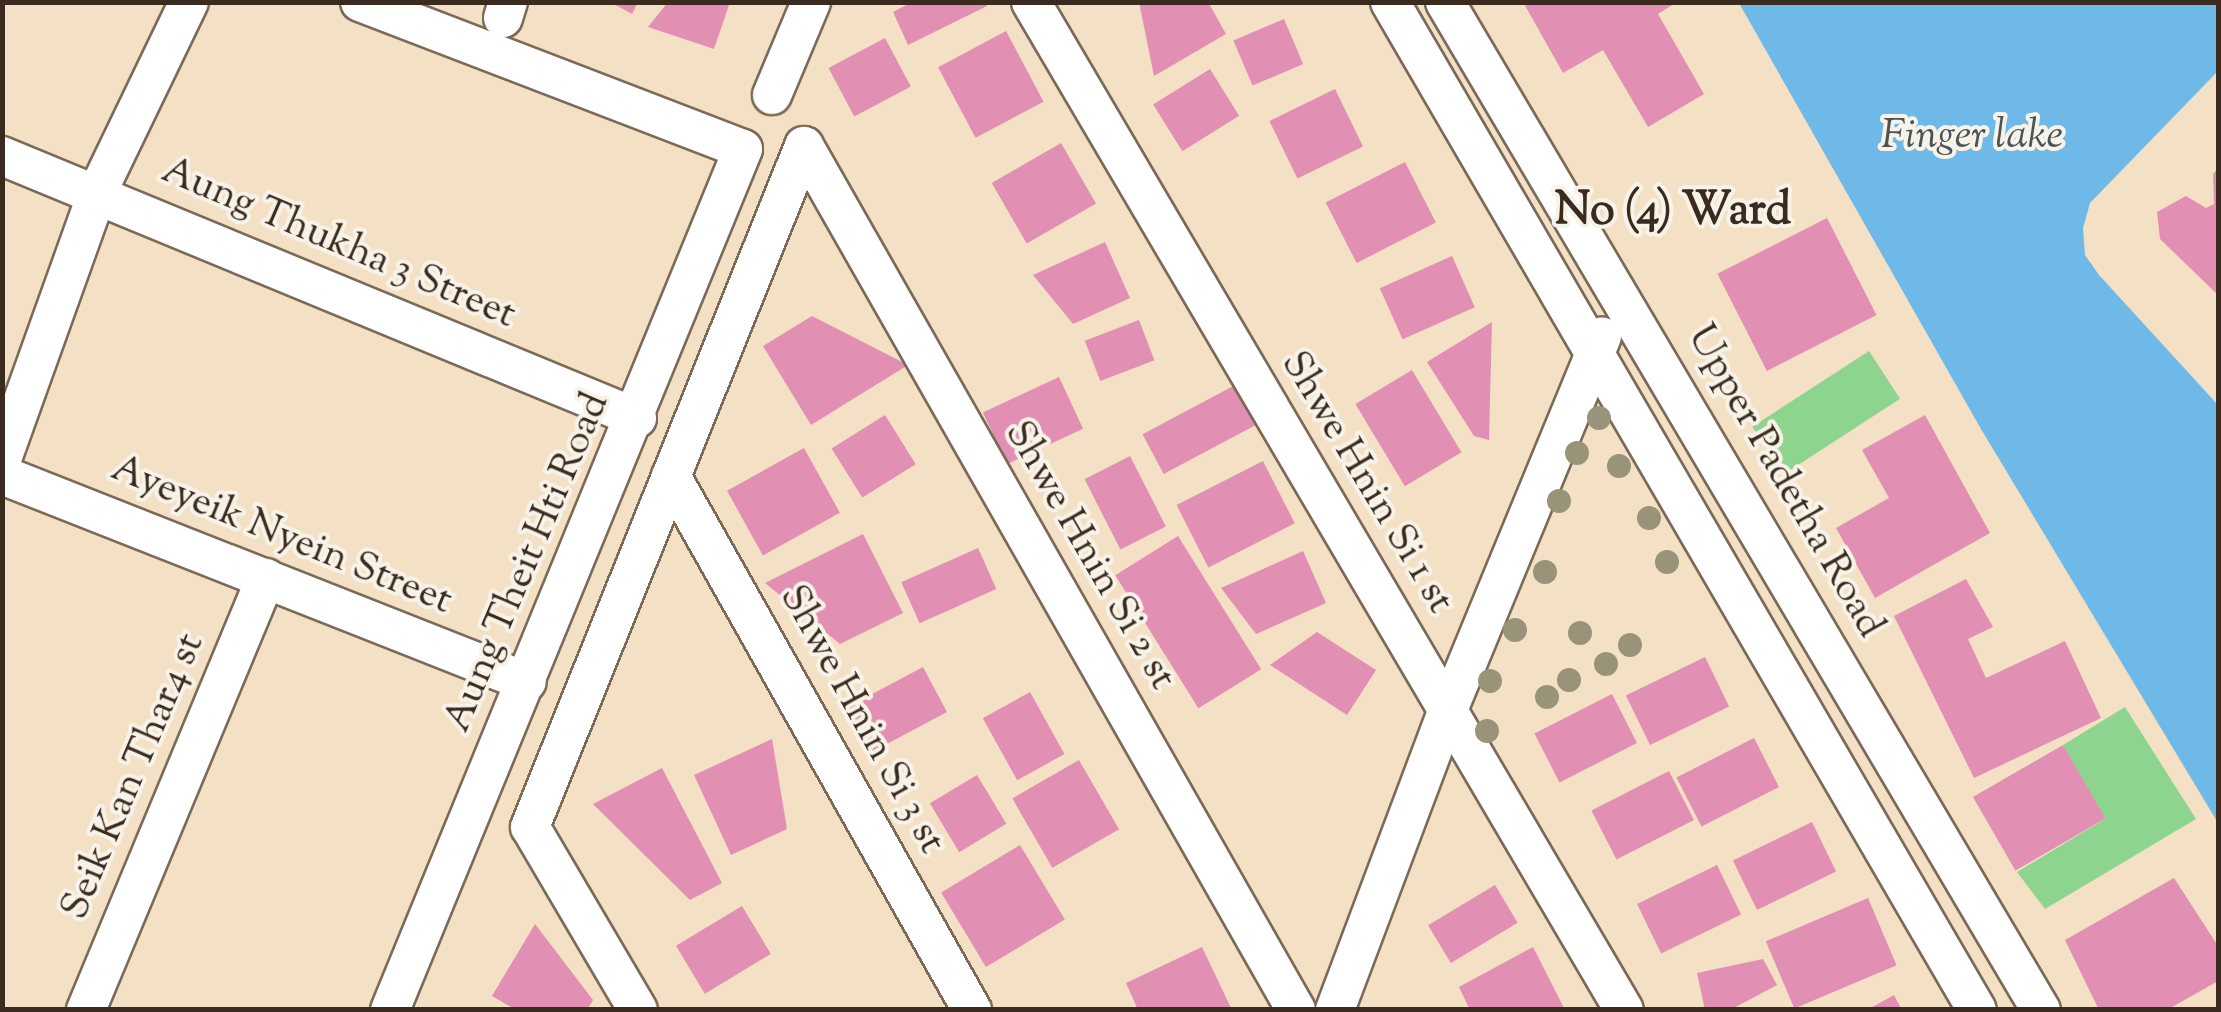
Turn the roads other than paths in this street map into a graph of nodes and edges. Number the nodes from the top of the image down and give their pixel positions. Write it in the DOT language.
graph roads {
  1 [pos="189,2"];
  2 [pos="360,2"];
  3 [pos="812,2"];
  4 [pos="1031,2"];
  5 [pos="1390,2"];
  6 [pos="1444,2"];
  7 [pos="772,95"];
  8 [pos="2,156"];
  9 [pos="97,193"];
  10 [pos="1621,292"];
  11 [pos="1594,353"];
  12 [pos="637,418"];
  13 [pos="3,473"];
  14 [pos="671,476"];
  15 [pos="266,578"];
  16 [pos="528,682"];
  17 [pos="1448,710"];
  18 [pos="86,1010"];
  19 [pos="390,1010"];
  20 [pos="638,1010"];
  21 [pos="972,1010"];
  22 [pos="1296,1010"];
  23 [pos="1335,1010"];
  24 [pos="1624,1010"];
  25 [pos="1978,1010"];
  26 [pos="2041,1010"];
  1 -- 9 [label="street"];
  2 -- 12 [label="street, Aung Theit Hti Road"];
  3 -- 7 [label="street"];
  4 -- 17 [label="street, Shwe Hnin Si 1 st"];
  5 -- 11 [label="street"];
  6 -- 10 [label="street, Upper Padetha Road"];
  8 -- 9 [label="street, Aung Thukha 3 Street"];
  9 -- 12 [label="street, Aung Thukha 3 Street"];
  9 -- 13 [label="street"];
  10 -- 11 [label="street"];
  10 -- 26 [label="street, Upper Padetha Road"];
  11 -- 17 [label="street"];
  11 -- 25 [label="street"];
  12 -- 16 [label="street, Aung Theit Hti Road"];
  13 -- 15 [label="street, Ayeyeik Nyein Street"];
  14 -- 20 [label="street"];
  14 -- 21 [label="street, Shwe Hnin Si 3 st"];
  14 -- 22 [label="street, Shwe Hnin Si 2 st"];
  15 -- 16 [label="street, Ayeyeik Nyein Street"];
  15 -- 18 [label="street, Seik Kan Thar4 st"];
  16 -- 19 [label="street, Aung Theit Hti Road"];
  17 -- 23 [label="street"];
  17 -- 24 [label="street, Shwe Hnin Si 1 st"];
}
